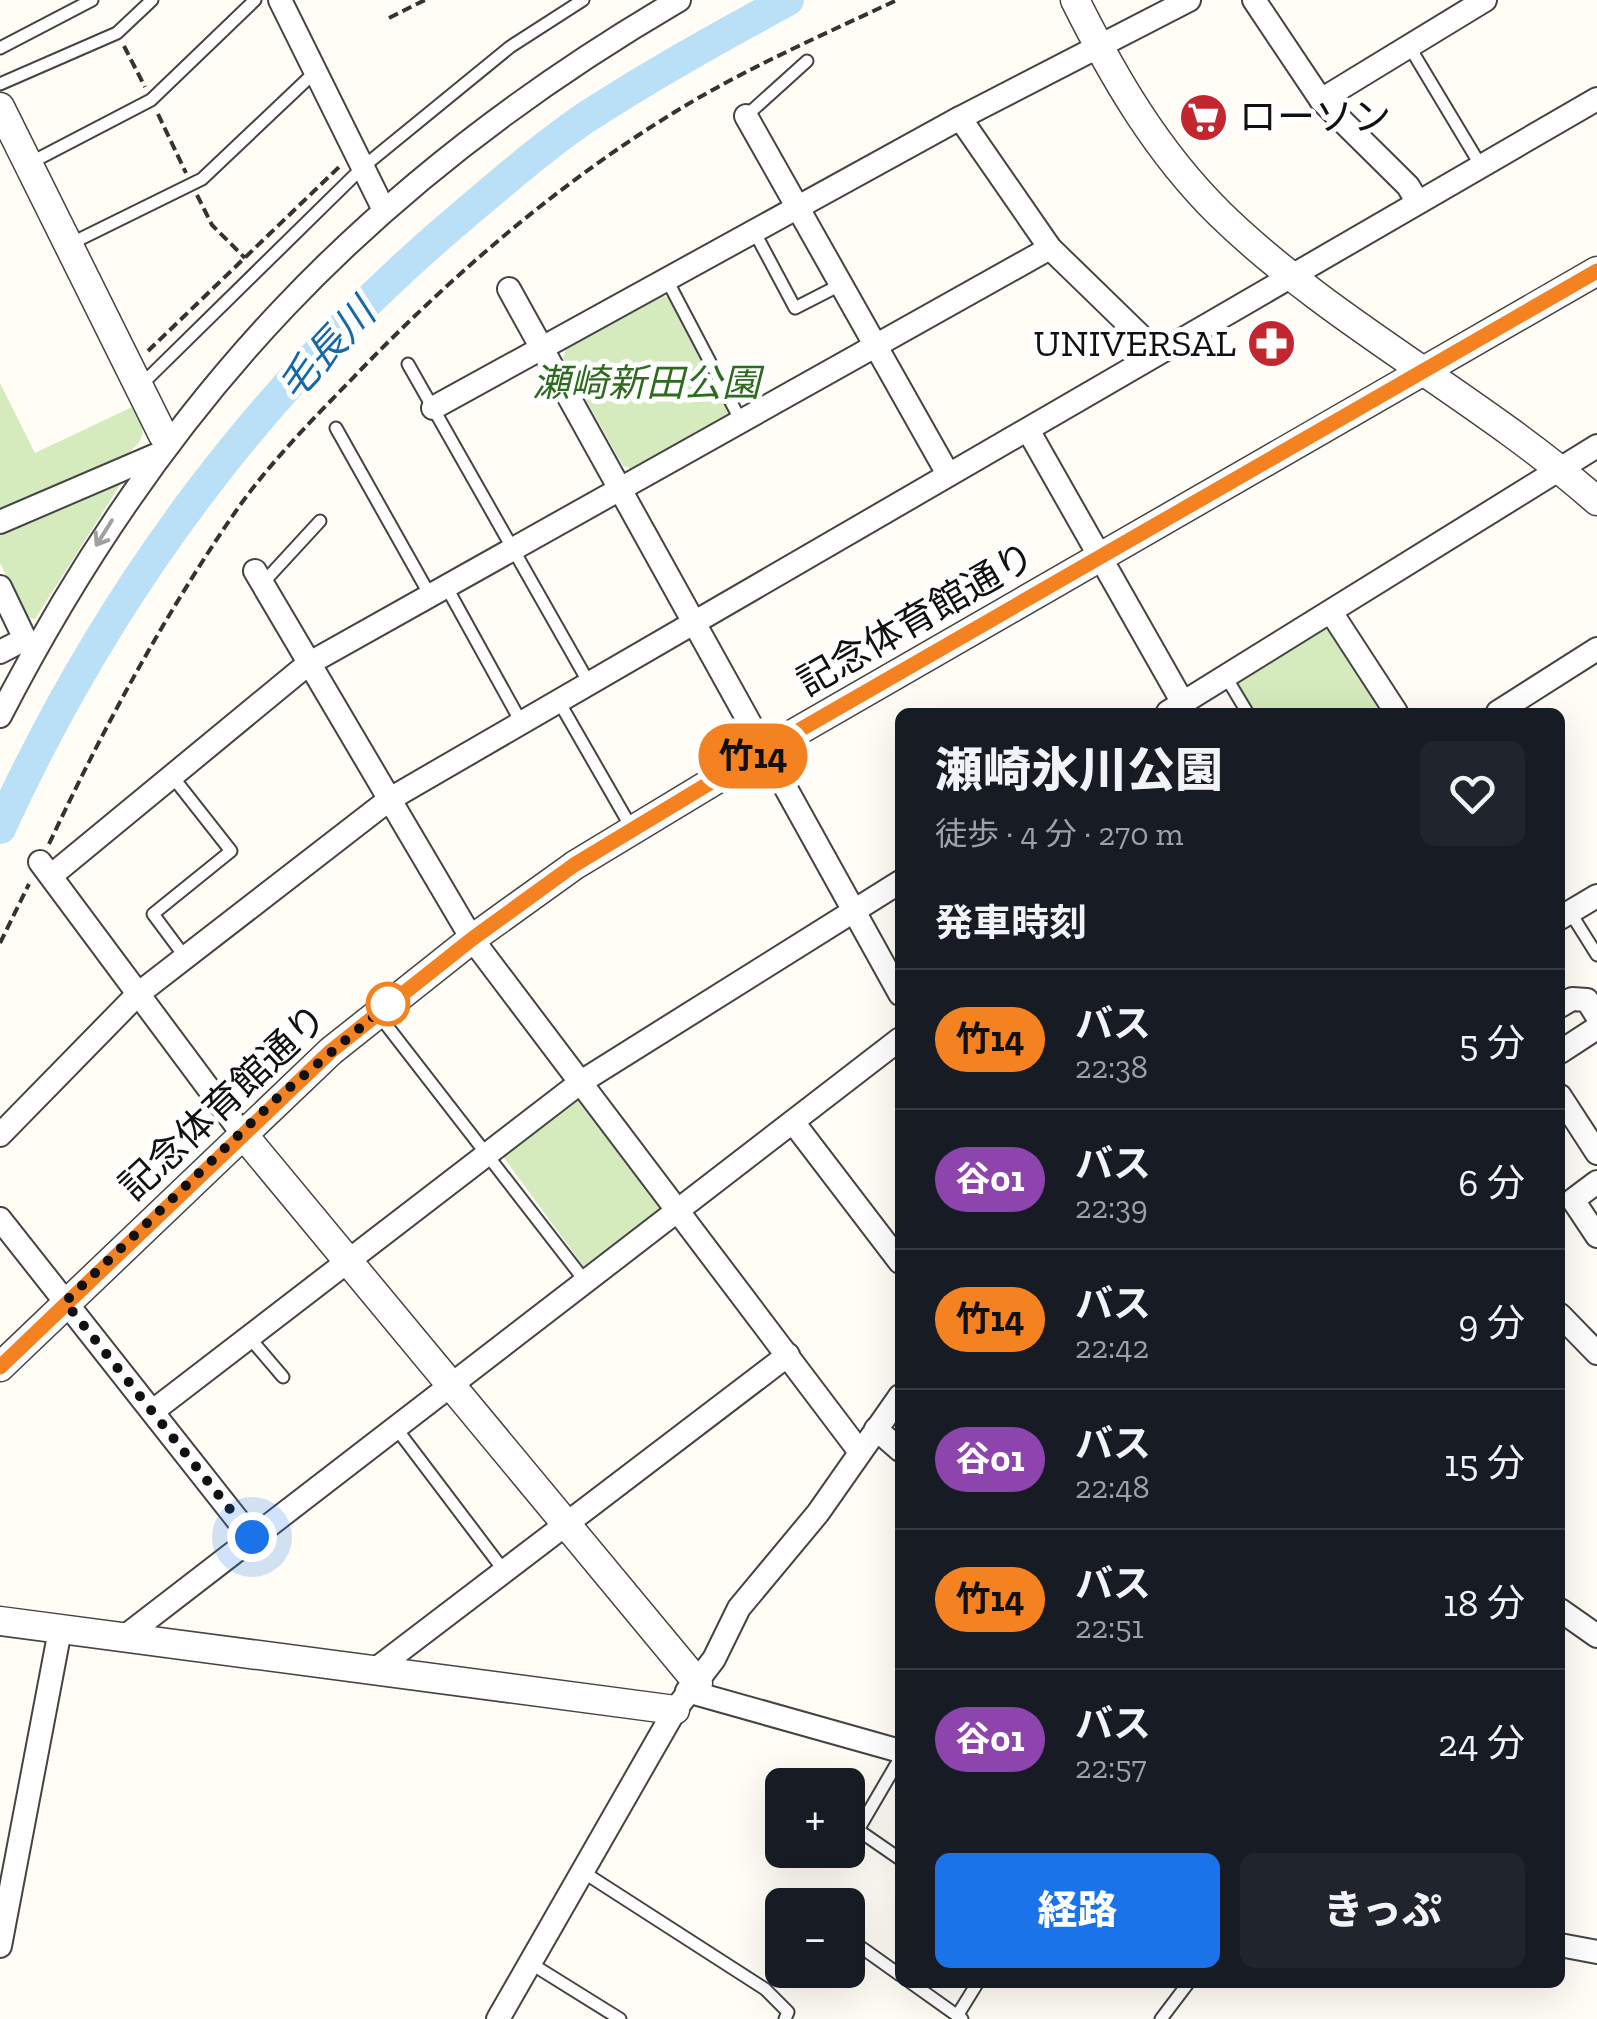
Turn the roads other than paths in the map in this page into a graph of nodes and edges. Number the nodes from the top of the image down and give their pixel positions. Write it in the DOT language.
graph roads {
  1 [pos="92,0"];
  2 [pos="152,0"];
  3 [pos="255,0"];
  4 [pos="280,0"];
  5 [pos="583,0"];
  6 [pos="678,0"];
  7 [pos="1074,0"];
  8 [pos="1189,0"];
  9 [pos="1254,0"];
  10 [pos="1485,0"];
  11 [pos="1097,44"];
  12 [pos="1409,46"];
  13 [pos="0,48"];
  14 [pos="807,61"];
  15 [pos="315,72"];
  16 [pos="0,84"];
  17 [pos="1597,98"];
  18 [pos="1322,100"];
  19 [pos="0,107"];
  20 [pos="746,116"];
  21 [pos="960,118"];
  22 [pos="28,164"];
  23 [pos="363,166"];
  24 [pos="1480,166"];
  25 [pos="1418,201"];
  26 [pos="383,208"];
  27 [pos="797,208"];
  28 [pos="755,232"];
  29 [pos="68,245"];
  30 [pos="1050,248"];
  31 [pos="1597,270"];
  32 [pos="1292,275"];
  33 [pos="668,282"];
  34 [pos="840,285"];
  35 [pos="509,290"];
  36 [pos="874,349"];
  37 [pos="544,351"];
  38 [pos="1157,352"];
  39 [pos="408,364"];
  40 [pos="1425,370"];
  41 [pos="133,377"];
  42 [pos="433,408"];
  43 [pos="742,423"];
  44 [pos="336,428"];
  45 [pos="1028,430"];
  46 [pos="163,444"];
  47 [pos="1597,446"];
  48 [pos="1560,468"];
  49 [pos="948,474"];
  50 [pos="620,490"];
  51 [pos="1597,500"];
  52 [pos="320,521"];
  53 [pos="0,522"];
  54 [pos="514,551"];
  55 [pos="1098,557"];
  56 [pos="259,578"];
  57 [pos="0,587"];
  58 [pos="439,592"];
  59 [pos="1331,612"];
  60 [pos="694,622"];
  61 [pos="30,642"];
  62 [pos="1597,649"];
  63 [pos="0,652"];
  64 [pos="308,664"];
  65 [pos="1226,677"];
  66 [pos="589,683"];
  67 [pos="558,700"];
  68 [pos="1175,708"];
  69 [pos="1245,708"];
  70 [pos="1393,708"];
  71 [pos="1504,708"];
  72 [pos="0,716"];
  73 [pos="521,722"];
  74 [pos="765,750"];
  75 [pos="172,776"];
  76 [pos="390,798"];
  77 [pos="631,828"];
  78 [pos="895,885"];
  79 [pos="1597,896"];
  80 [pos="853,910"];
  81 [pos="1565,915"];
  82 [pos="472,939"];
  83 [pos="1597,955"];
  84 [pos="185,957"];
  85 [pos="895,985"];
  86 [pos="138,994"];
  87 [pos="1565,1003"];
  88 [pos="377,1013"];
  89 [pos="1597,1016"];
  90 [pos="1597,1028"];
  91 [pos="895,1044"];
  92 [pos="1565,1049"];
  93 [pos="581,1082"];
  94 [pos="1565,1104"];
  95 [pos="793,1122"];
  96 [pos="241,1132"];
  97 [pos="0,1135"];
  98 [pos="1597,1152"];
  99 [pos="486,1154"];
  100 [pos="1597,1182"];
  101 [pos="679,1210"];
  102 [pos="0,1219"];
  103 [pos="1597,1236"];
  104 [pos="895,1255"];
  105 [pos="348,1260"];
  106 [pos="585,1281"];
  107 [pos="65,1302"];
  108 [pos="1565,1321"];
  109 [pos="248,1336"];
  110 [pos="1597,1352"];
  111 [pos="788,1355"];
  112 [pos="0,1367"];
  113 [pos="283,1377"];
  114 [pos="451,1384"];
  115 [pos="895,1403"];
  116 [pos="153,1410"];
  117 [pos="396,1427"];
  118 [pos="876,1429"];
  119 [pos="895,1446"];
  120 [pos="860,1452"];
  121 [pos="568,1524"];
  122 [pos="252,1537"];
  123 [pos="506,1572"];
  124 [pos="1565,1614"];
  125 [pos="0,1621"];
  126 [pos="60,1630"];
  127 [pos="1597,1636"];
  128 [pos="123,1638"];
  129 [pos="372,1672"];
  130 [pos="687,1695"];
  131 [pos="895,1753"];
  132 [pos="895,1763"];
  133 [pos="0,1814"];
  134 [pos="22,1825"];
  135 [pos="895,1856"];
  136 [pos="580,1870"];
  137 [pos="0,1946"];
  138 [pos="1565,1946"];
  139 [pos="865,1950"];
  140 [pos="1597,1952"];
  141 [pos="530,1964"];
  142 [pos="895,1971"];
  143 [pos="918,1988"];
  144 [pos="975,1988"];
  145 [pos="1184,1988"];
  146 [pos="959,2017"];
  147 [pos="502,2018"];
  148 [pos="620,2019"];
  149 [pos="785,2019"];
  150 [pos="1161,2019"];
  1 -- 13 [label="lane"];
  2 -- 16 [label="lane"];
  3 -- 22 [label="lane"];
  4 -- 15 [label="street"];
  5 -- 23 [label="lane"];
  6 -- 26 [label="street"];
  7 -- 11 [label="street"];
  8 -- 11 [label="street"];
  9 -- 18 [label="street"];
  10 -- 12 [label="street"];
  11 -- 21 [label="street"];
  11 -- 32 [label="street"];
  12 -- 18 [label="street"];
  12 -- 24 [label="lane"];
  14 -- 20 [label="lane"];
  15 -- 23 [label="street"];
  15 -- 29 [label="lane"];
  17 -- 24 [label="street"];
  18 -- 25 [label="street"];
  19 -- 22 [label="street"];
  20 -- 27 [label="street"];
  21 -- 27 [label="street"];
  21 -- 30 [label="street"];
  22 -- 29 [label="street"];
  23 -- 26 [label="street"];
  23 -- 41 [label="lane"];
  24 -- 25 [label="street"];
  25 -- 32 [label="street"];
  26 -- 46 [label="street"];
  27 -- 28 [label="street"];
  27 -- 34 [label="street"];
  28 -- 33 [label="street"];
  28 -- 34 [label="lane"];
  29 -- 41 [label="street"];
  30 -- 36 [label="street"];
  30 -- 38 [label="street"];
  31 -- 40 [label="street, 記念体育館通り"];
  32 -- 38 [label="street"];
  32 -- 40 [label="street"];
  33 -- 37 [label="street"];
  33 -- 43 [label="lane"];
  34 -- 36 [label="street"];
  35 -- 37 [label="street"];
  36 -- 43 [label="street"];
  36 -- 49 [label="street"];
  37 -- 42 [label="street"];
  37 -- 50 [label="street"];
  38 -- 45 [label="street"];
  39 -- 42 [label="lane"];
  40 -- 48 [label="street"];
  40 -- 55 [label="street, 記念体育館通り"];
  41 -- 46 [label="street"];
  42 -- 54 [label="lane"];
  43 -- 50 [label="street"];
  44 -- 58 [label="lane"];
  45 -- 49 [label="street"];
  45 -- 55 [label="street"];
  46 -- 53 [label="street"];
  46 -- 61 [label="street, one-way"];
  47 -- 48 [label="street"];
  48 -- 51 [label="street"];
  48 -- 59 [label="street"];
  49 -- 60 [label="street"];
  50 -- 54 [label="street"];
  50 -- 60 [label="street"];
  52 -- 56 [label="lane"];
  54 -- 58 [label="street"];
  54 -- 66 [label="lane"];
  55 -- 68 [label="street"];
  55 -- 74 [label="street, 記念体育館通り"];
  56 -- 64 [label="street"];
  57 -- 61 [label="street"];
  58 -- 64 [label="street"];
  58 -- 73 [label="lane"];
  59 -- 65 [label="street"];
  59 -- 70 [label="street"];
  60 -- 66 [label="street"];
  60 -- 74 [label="street"];
  61 -- 63 [label="street"];
  61 -- 72 [label="street"];
  62 -- 71 [label="street"];
  64 -- 75 [label="street"];
  64 -- 76 [label="street"];
  65 -- 68 [label="street"];
  65 -- 69 [label="lane"];
  66 -- 67 [label="street"];
  67 -- 73 [label="street"];
  67 -- 77 [label="lane"];
  73 -- 76 [label="street"];
  74 -- 77 [label="street, 記念体育館通り"];
  74 -- 80 [label="street"];
  75 -- 84 [label="lane"];
  75 -- 86 [label="street"];
  76 -- 82 [label="street"];
  76 -- 84 [label="street"];
  77 -- 82 [label="street, 記念体育館通り"];
  78 -- 80 [label="street"];
  79 -- 81 [label="street"];
  80 -- 85 [label="street"];
  80 -- 93 [label="street"];
  81 -- 83 [label="lane"];
  82 -- 88 [label="street, 記念体育館通り"];
  82 -- 93 [label="street"];
  84 -- 86 [label="street"];
  86 -- 96 [label="street"];
  86 -- 97 [label="street"];
  87 -- 89 [label="street"];
  88 -- 96 [label="street, 記念体育館通り"];
  88 -- 99 [label="lane"];
  90 -- 92 [label="street"];
  91 -- 95 [label="street"];
  93 -- 99 [label="street"];
  93 -- 101 [label="street"];
  94 -- 98 [label="street"];
  95 -- 101 [label="street"];
  95 -- 104 [label="street"];
  96 -- 105 [label="street"];
  96 -- 107 [label="street, 記念体育館通り"];
  99 -- 105 [label="street"];
  99 -- 106 [label="lane"];
  100 -- 103 [label="street"];
  101 -- 106 [label="street"];
  101 -- 111 [label="street"];
  102 -- 107 [label="street"];
  105 -- 109 [label="street"];
  105 -- 114 [label="street"];
  106 -- 114 [label="street"];
  107 -- 112 [label="street, 記念体育館通り"];
  107 -- 116 [label="street"];
  108 -- 110 [label="street"];
  109 -- 113 [label="lane"];
  109 -- 116 [label="street"];
  111 -- 120 [label="street"];
  111 -- 121 [label="street"];
  114 -- 117 [label="street"];
  114 -- 121 [label="street"];
  115 -- 118 [label="street"];
  116 -- 122 [label="street"];
  117 -- 122 [label="street"];
  117 -- 123 [label="lane"];
  118 -- 119 [label="street"];
  118 -- 120 [label="street"];
  120 -- 130 [label="street"];
  121 -- 123 [label="street"];
  121 -- 130 [label="street"];
  122 -- 128 [label="street"];
  123 -- 129 [label="street"];
  124 -- 127 [label="street"];
  125 -- 126 [label="street"];
  126 -- 128 [label="street"];
  126 -- 134 [label="street"];
  128 -- 129 [label="street"];
  129 -- 130 [label="street"];
  130 -- 131 [label="street"];
  130 -- 136 [label="street"];
  132 -- 135 [label="lane"];
  133 -- 134 [label="street"];
  134 -- 137 [label="street"];
  136 -- 141 [label="street"];
  136 -- 149 [label="lane"];
  138 -- 140 [label="street"];
  139 -- 142 [label="lane"];
  141 -- 147 [label="street"];
  141 -- 148 [label="lane"];
  143 -- 146 [label="lane"];
  144 -- 146 [label="lane"];
  145 -- 150 [label="lane"];
}
